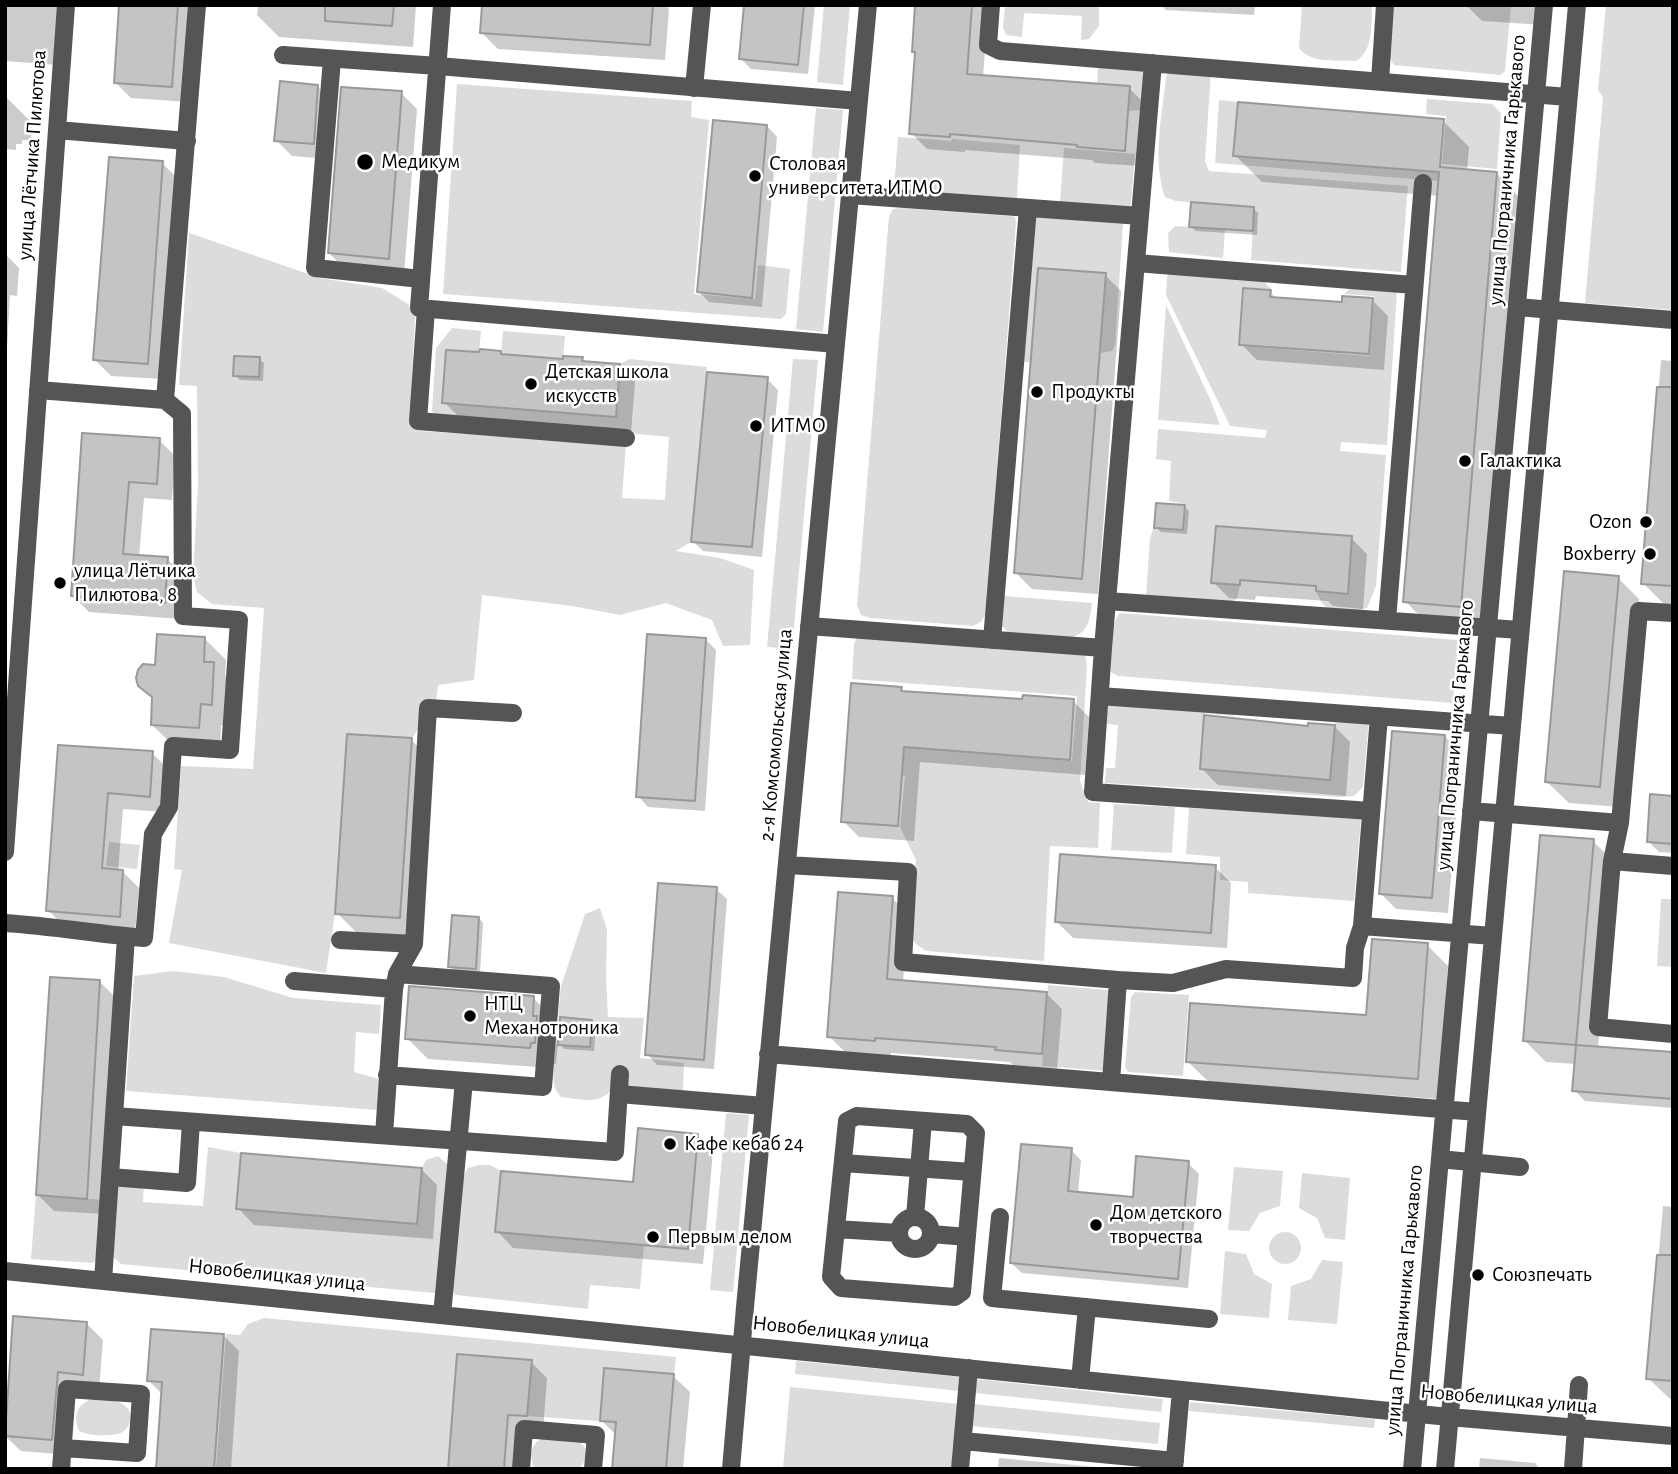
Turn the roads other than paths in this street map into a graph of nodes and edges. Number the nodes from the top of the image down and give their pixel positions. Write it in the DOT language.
graph roads {
  1 [pos="66,5"];
  2 [pos="197,5"];
  3 [pos="442,5"];
  4 [pos="702,5"];
  5 [pos="868,5"];
  6 [pos="991,5"];
  7 [pos="1385,5"];
  8 [pos="1544,5"];
  9 [pos="1577,5"];
  10 [pos="283,55"];
  11 [pos="332,59"];
  12 [pos="1153,63"];
  13 [pos="438,66"];
  14 [pos="1380,81"];
  15 [pos="694,88"];
  16 [pos="1536,94"];
  17 [pos="1569,97"];
  18 [pos="859,101"];
  19 [pos="57,130"];
  20 [pos="187,141"];
  21 [pos="1423,183"];
  22 [pos="850,195"];
  23 [pos="1028,208"];
  24 [pos="1140,216"];
  25 [pos="1136,263"];
  26 [pos="421,279"];
  27 [pos="1414,285"];
  28 [pos="1517,307"];
  29 [pos="426,309"];
  30 [pos="1549,310"];
  31 [pos="1673,320"];
  32 [pos="836,344"];
  33 [pos="38,390"];
  34 [pos="165,400"];
  35 [pos="626,438"];
  36 [pos="1107,601"];
  37 [pos="1673,613"];
  38 [pos="14,618"];
  39 [pos="1387,620"];
  40 [pos="809,626"];
  41 [pos="1488,627"];
  42 [pos="1520,630"];
  43 [pos="992,640"];
  44 [pos="1103,648"];
  45 [pos="1100,696"];
  46 [pos="513,713"];
  47 [pos="1379,716"];
  48 [pos="1480,723"];
  49 [pos="1512,726"];
  50 [pos="1371,811"];
  51 [pos="1471,811"];
  52 [pos="1504,814"];
  53 [pos="1620,823"];
  54 [pos="5,852"];
  55 [pos="1612,861"];
  56 [pos="786,865"];
  57 [pos="1673,866"];
  58 [pos="5,923"];
  59 [pos="1362,926"];
  60 [pos="1460,934"];
  61 [pos="1493,936"];
  62 [pos="127,937"];
  63 [pos="341,940"];
  64 [pos="414,944"];
  65 [pos="1118,980"];
  66 [pos="294,981"];
  67 [pos="396,982"];
  68 [pos="1673,1034"];
  69 [pos="768,1054"];
  70 [pos="620,1074"];
  71 [pos="387,1075"];
  72 [pos="464,1081"];
  73 [pos="1111,1082"];
  74 [pos="618,1094"];
  75 [pos="764,1106"];
  76 [pos="1444,1110"];
  77 [pos="1477,1112"];
  78 [pos="114,1116"];
  79 [pos="923,1121"];
  80 [pos="191,1122"];
  81 [pos="384,1135"];
  82 [pos="458,1140"];
  83 [pos="1440,1159"];
  84 [pos="1472,1162"];
  85 [pos="843,1163"];
  86 [pos="1520,1167"];
  87 [pos="919,1168"];
  88 [pos="972,1172"];
  89 [pos="110,1177"];
  90 [pos="915,1217"];
  91 [pos="1000,1217"];
  92 [pos="836,1229"];
  93 [pos="898,1233"];
  94 [pos="932,1234"];
  95 [pos="967,1237"];
  96 [pos="5,1271"];
  97 [pos="103,1281"];
  98 [pos="962,1292"];
  99 [pos="992,1298"];
  100 [pos="1087,1307"];
  101 [pos="442,1315"];
  102 [pos="1209,1319"];
  103 [pos="741,1345"];
  104 [pos="969,1368"];
  105 [pos="1080,1380"];
  106 [pos="1580,1385"];
  107 [pos="1181,1390"];
  108 [pos="1417,1414"];
  109 [pos="1449,1417"];
  110 [pos="1576,1427"];
  111 [pos="1673,1436"];
  112 [pos="963,1441"];
  113 [pos="63,1448"];
  114 [pos="1175,1465"];
  115 [pos="61,1469"];
  116 [pos="521,1469"];
  117 [pos="593,1469"];
  118 [pos="731,1469"];
  119 [pos="960,1469"];
  120 [pos="1412,1469"];
  121 [pos="1445,1469"];
  122 [pos="1573,1469"];
  1 -- 19 [label="street, улица Лётчика Пилютова"];
  2 -- 20 [label="street"];
  3 -- 13 [label="street"];
  4 -- 15 [label="street"];
  5 -- 18 [label="street, 2-я Комсомольская улица"];
  6 -- 12 [label="street"];
  7 -- 14 [label="street"];
  8 -- 16 [label="street, улица Пограничника Гарькавого"];
  9 -- 17 [label="street"];
  10 -- 11 [label="street"];
  11 -- 13 [label="street"];
  11 -- 26 [label="street"];
  12 -- 14 [label="street"];
  12 -- 24 [label="street"];
  13 -- 15 [label="street"];
  13 -- 26 [label="street"];
  14 -- 16 [label="street"];
  15 -- 18 [label="street"];
  16 -- 17 [label="street"];
  16 -- 28 [label="street, улица Пограничника Гарькавого"];
  17 -- 30 [label="street"];
  18 -- 22 [label="street, 2-я Комсомольская улица"];
  19 -- 20 [label="street"];
  19 -- 33 [label="street, улица Лётчика Пилютова"];
  20 -- 34 [label="street"];
  21 -- 27 [label="street"];
  22 -- 23 [label="street"];
  22 -- 32 [label="street, 2-я Комсомольская улица"];
  23 -- 24 [label="street"];
  23 -- 43 [label="street"];
  24 -- 25 [label="street"];
  25 -- 27 [label="street"];
  25 -- 36 [label="street"];
  26 -- 29 [label="street"];
  27 -- 39 [label="street"];
  28 -- 30 [label="street"];
  28 -- 41 [label="street, улица Пограничника Гарькавого"];
  29 -- 32 [label="street"];
  29 -- 35 [label="street"];
  30 -- 31 [label="street"];
  30 -- 42 [label="street"];
  32 -- 40 [label="street, 2-я Комсомольская улица"];
  33 -- 34 [label="street"];
  33 -- 38 [label="street, улица Лётчика Пилютова"];
  34 -- 62 [label="street"];
  36 -- 39 [label="street"];
  36 -- 44 [label="street"];
  37 -- 53 [label="street"];
  38 -- 54 [label="street, улица Лётчика Пилютова"];
  39 -- 41 [label="street"];
  40 -- 43 [label="street"];
  40 -- 56 [label="street, 2-я Комсомольская улица"];
  41 -- 42 [label="street"];
  41 -- 48 [label="street, улица Пограничника Гарькавого"];
  42 -- 49 [label="street"];
  43 -- 44 [label="street"];
  44 -- 45 [label="street"];
  45 -- 47 [label="street"];
  45 -- 50 [label="street"];
  46 -- 64 [label="street"];
  47 -- 48 [label="street"];
  47 -- 50 [label="street"];
  48 -- 49 [label="street"];
  48 -- 51 [label="street, улица Пограничника Гарькавого"];
  49 -- 52 [label="street"];
  50 -- 59 [label="street"];
  51 -- 52 [label="street"];
  51 -- 60 [label="street, улица Пограничника Гарькавого"];
  52 -- 53 [label="street"];
  52 -- 61 [label="street"];
  53 -- 55 [label="street"];
  55 -- 57 [label="street"];
  55 -- 68 [label="street"];
  56 -- 65 [label="street"];
  56 -- 69 [label="street, 2-я Комсомольская улица"];
  58 -- 62 [label="street"];
  59 -- 60 [label="street"];
  59 -- 65 [label="street"];
  60 -- 61 [label="street"];
  60 -- 76 [label="street, улица Пограничника Гарькавого"];
  61 -- 77 [label="street"];
  62 -- 78 [label="street"];
  63 -- 64 [label="street"];
  64 -- 67 [label="street"];
  65 -- 73 [label="street"];
  66 -- 67 [label="street"];
  67 -- 71 [label="street"];
  67 -- 72 [label="street"];
  69 -- 73 [label="street"];
  69 -- 75 [label="street, 2-я Комсомольская улица"];
  70 -- 74 [label="street"];
  71 -- 72 [label="street"];
  71 -- 81 [label="street"];
  72 -- 82 [label="street"];
  73 -- 76 [label="street"];
  74 -- 75 [label="street"];
  74 -- 82 [label="street"];
  75 -- 103 [label="street, 2-я Комсомольская улица"];
  76 -- 77 [label="street"];
  76 -- 83 [label="street, улица Пограничника Гарькавого"];
  77 -- 84 [label="street"];
  78 -- 80 [label="street"];
  78 -- 89 [label="street"];
  79 -- 85 [label="street"];
  79 -- 87 [label="street"];
  79 -- 88 [label="street"];
  80 -- 81 [label="street"];
  80 -- 89 [label="street"];
  81 -- 82 [label="street"];
  82 -- 101 [label="street"];
  83 -- 84 [label="street"];
  83 -- 108 [label="street, улица Пограничника Гарькавого"];
  84 -- 86 [label="street"];
  84 -- 109 [label="street"];
  85 -- 87 [label="street"];
  85 -- 92 [label="street"];
  87 -- 88 [label="street"];
  87 -- 90 [label="street"];
  88 -- 95 [label="street"];
  89 -- 97 [label="street"];
  90 -- 93 [label="street"];
  90 -- 94 [label="street"];
  91 -- 99 [label="street"];
  92 -- 93 [label="street"];
  92 -- 98 [label="street"];
  93 -- 94 [label="street"];
  94 -- 95 [label="street"];
  95 -- 98 [label="street"];
  96 -- 97 [label="street, Новобелицкая улица"];
  97 -- 101 [label="street, Новобелицкая улица"];
  98 -- 99 [label="street"];
  99 -- 100 [label="street"];
  100 -- 102 [label="street"];
  100 -- 105 [label="street"];
  101 -- 103 [label="street, Новобелицкая улица"];
  103 -- 104 [label="street, Новобелицкая улица"];
  103 -- 118 [label="street, 2-я Комсомольская улица"];
  104 -- 105 [label="street, Новобелицкая улица"];
  104 -- 112 [label="street"];
  105 -- 107 [label="street, Новобелицкая улица"];
  106 -- 110 [label="street"];
  107 -- 108 [label="street, Новобелицкая улица"];
  107 -- 114 [label="street"];
  108 -- 109 [label="street, Новобелицкая улица"];
  108 -- 120 [label="street, улица Пограничника Гарькавого"];
  109 -- 110 [label="street, Новобелицкая улица"];
  109 -- 121 [label="street"];
  110 -- 111 [label="street, Новобелицкая улица"];
  110 -- 122 [label="street"];
  112 -- 114 [label="street"];
  112 -- 119 [label="street"];
  113 -- 113 [label="street"];
  113 -- 115 [label="street"];
  116 -- 117 [label="street"];
}
